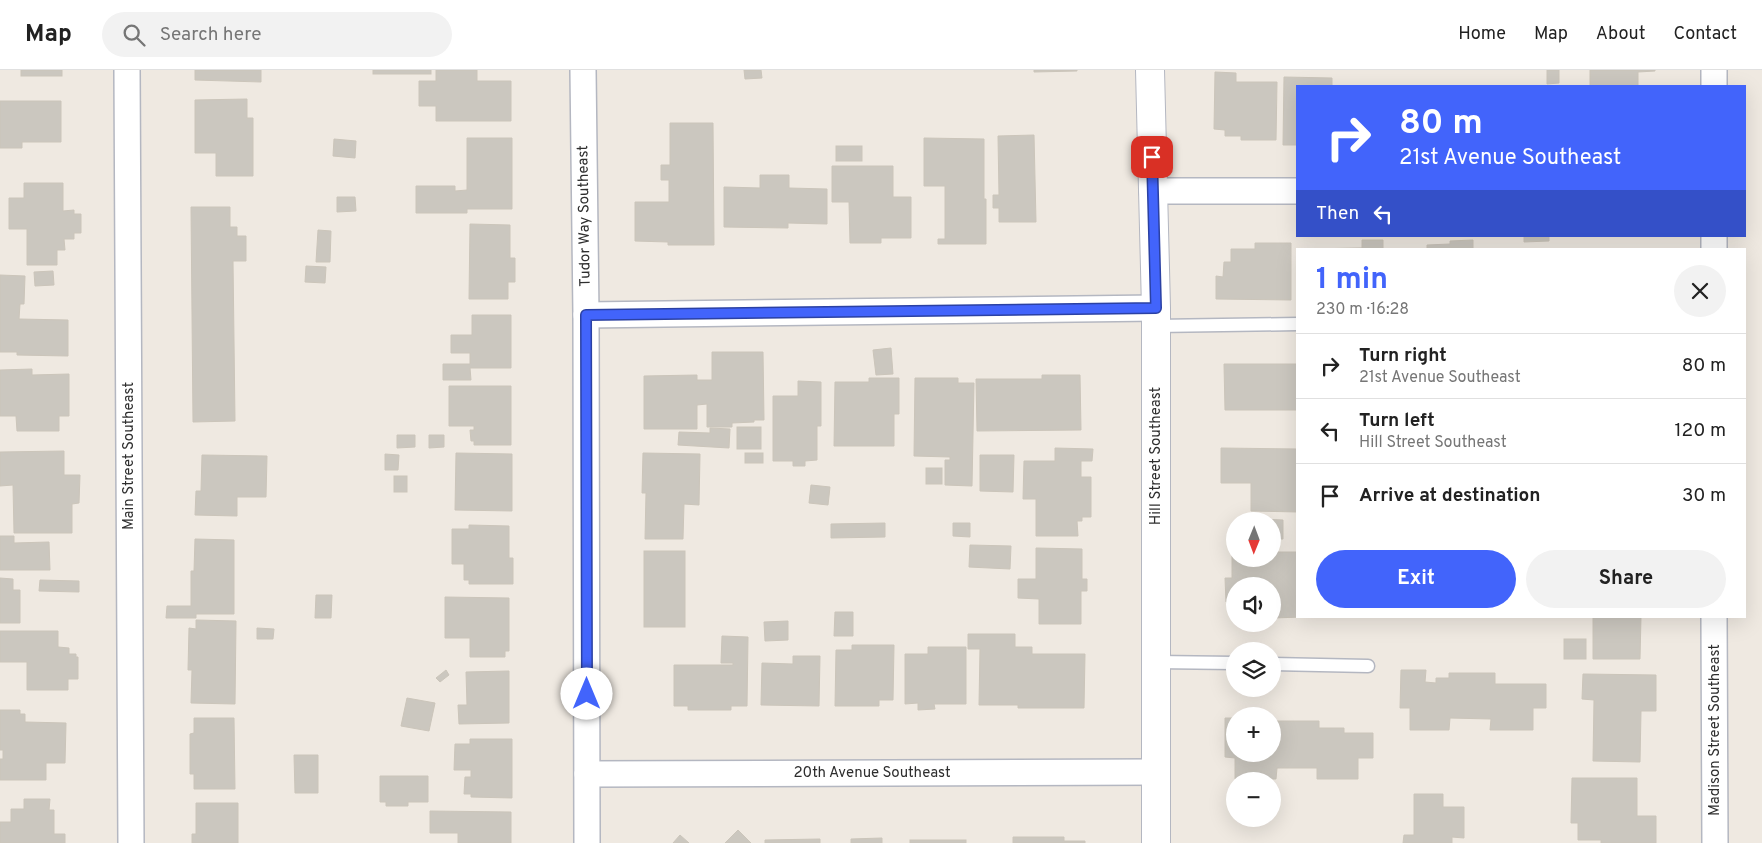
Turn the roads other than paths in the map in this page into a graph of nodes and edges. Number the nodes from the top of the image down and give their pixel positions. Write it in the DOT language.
graph roads {
  1 [pos="127,70"];
  2 [pos="583,70"];
  3 [pos="1150,70"];
  4 [pos="1714,70"];
  5 [pos="1714,85"];
  6 [pos="1152,191"];
  7 [pos="1296,191"];
  8 [pos="586,315"];
  9 [pos="1156,317"];
  10 [pos="1296,324"];
  11 [pos="1714,618"];
  12 [pos="1156,662"];
  13 [pos="1226,663"];
  14 [pos="1281,664"];
  15 [pos="1368,666"];
  16 [pos="1156,772"];
  17 [pos="587,774"];
  18 [pos="131,843"];
  19 [pos="587,843"];
  20 [pos="1156,843"];
  21 [pos="1715,843"];
  1 -- 18 [label="street, Main Street Southeast"];
  2 -- 8 [label="street, Tudor Way Southeast"];
  3 -- 6 [label="street, Hill Street Southeast"];
  4 -- 5 [label="street"];
  6 -- 7 [label="street"];
  6 -- 9 [label="street, Hill Street Southeast"];
  8 -- 9 [label="street"];
  8 -- 17 [label="street, Tudor Way Southeast"];
  9 -- 10 [label="lane"];
  9 -- 12 [label="street, Hill Street Southeast"];
  11 -- 21 [label="street, Madison Street Southeast"];
  12 -- 13 [label="lane"];
  12 -- 16 [label="street, Hill Street Southeast"];
  14 -- 15 [label="lane"];
  16 -- 17 [label="street, 20th Avenue Southeast"];
  16 -- 20 [label="street, Hill Street Southeast"];
  17 -- 19 [label="street, Tudor Way Southeast"];
}
